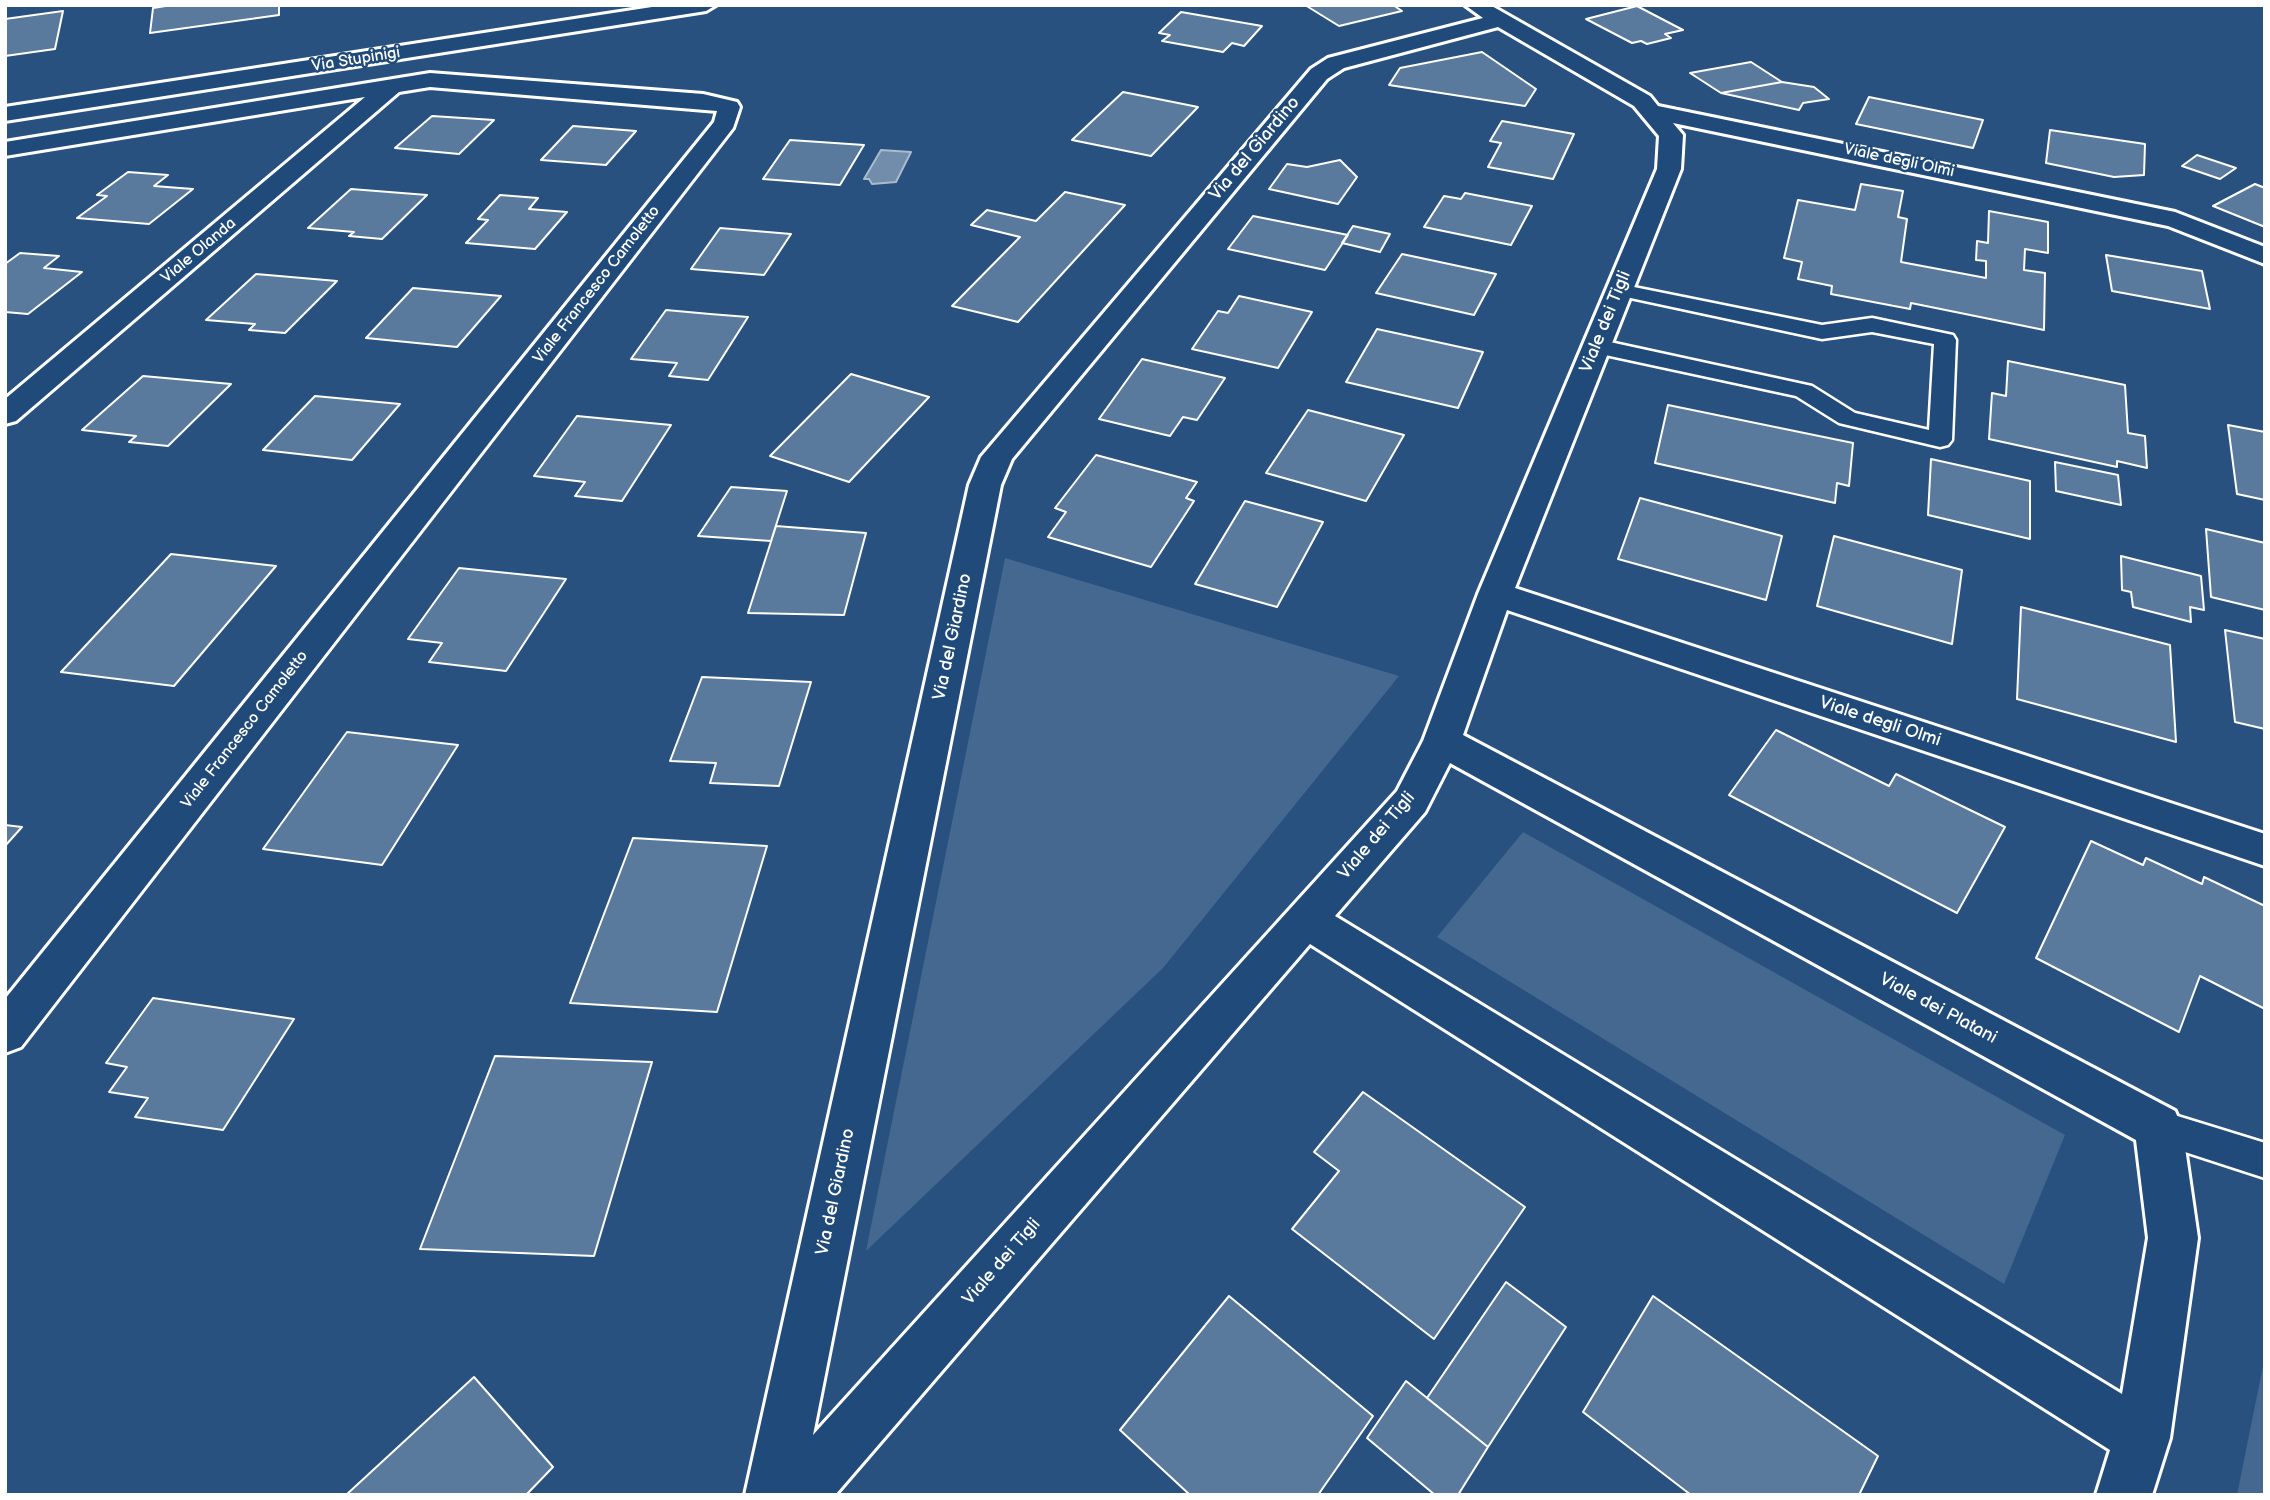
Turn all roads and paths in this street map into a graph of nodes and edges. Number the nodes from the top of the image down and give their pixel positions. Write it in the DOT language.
graph roads {
  1 [pos="706,5"];
  2 [pos="1487,13"];
  3 [pos="393,86"];
  4 [pos="1650,111"];
  5 [pos="5,114"];
  6 [pos="5,149"];
  7 [pos="2265,256"];
  8 [pos="1619,290"];
  9 [pos="1597,346"];
  10 [pos="5,415"];
  11 [pos="1495,594"];
  12 [pos="1442,741"];
  13 [pos="2265,850"];
  14 [pos="1305,919"];
  15 [pos="5,1033"];
  16 [pos="2158,1128"];
  17 [pos="2265,1161"];
  18 [pos="2142,1438"];
  19 [pos="773,1495"];
  20 [pos="797,1495"];
  21 [pos="2124,1495"];
  1 -- 5 [label="street, Via Stupinigi"];
  2 -- 4 [label="street, Viale dei Tigli"];
  2 -- 19 [label="street, Via del Giardino"];
  3 -- 6 [label="street, Viale Francesco Camoletto"];
  3 -- 10 [label="street, Viale Olanda"];
  3 -- 15 [label="street, Viale Francesco Camoletto"];
  4 -- 7 [label="street, Viale degli Olmi"];
  4 -- 8 [label="street, Viale dei Tigli"];
  8 -- 9 [label="street, Viale dei Tigli"];
  8 -- 9 [label="lane"];
  9 -- 11 [label="street, Viale dei Tigli"];
  11 -- 12 [label="street, Viale dei Tigli"];
  11 -- 13 [label="street, Viale degli Olmi"];
  12 -- 14 [label="street, Viale dei Tigli"];
  12 -- 16 [label="street, Viale dei Platani"];
  14 -- 18 [label="street"];
  14 -- 20 [label="street, Viale dei Tigli"];
  16 -- 17 [label="lane"];
  16 -- 18 [label="street"];
  18 -- 21 [label="street"];
}
